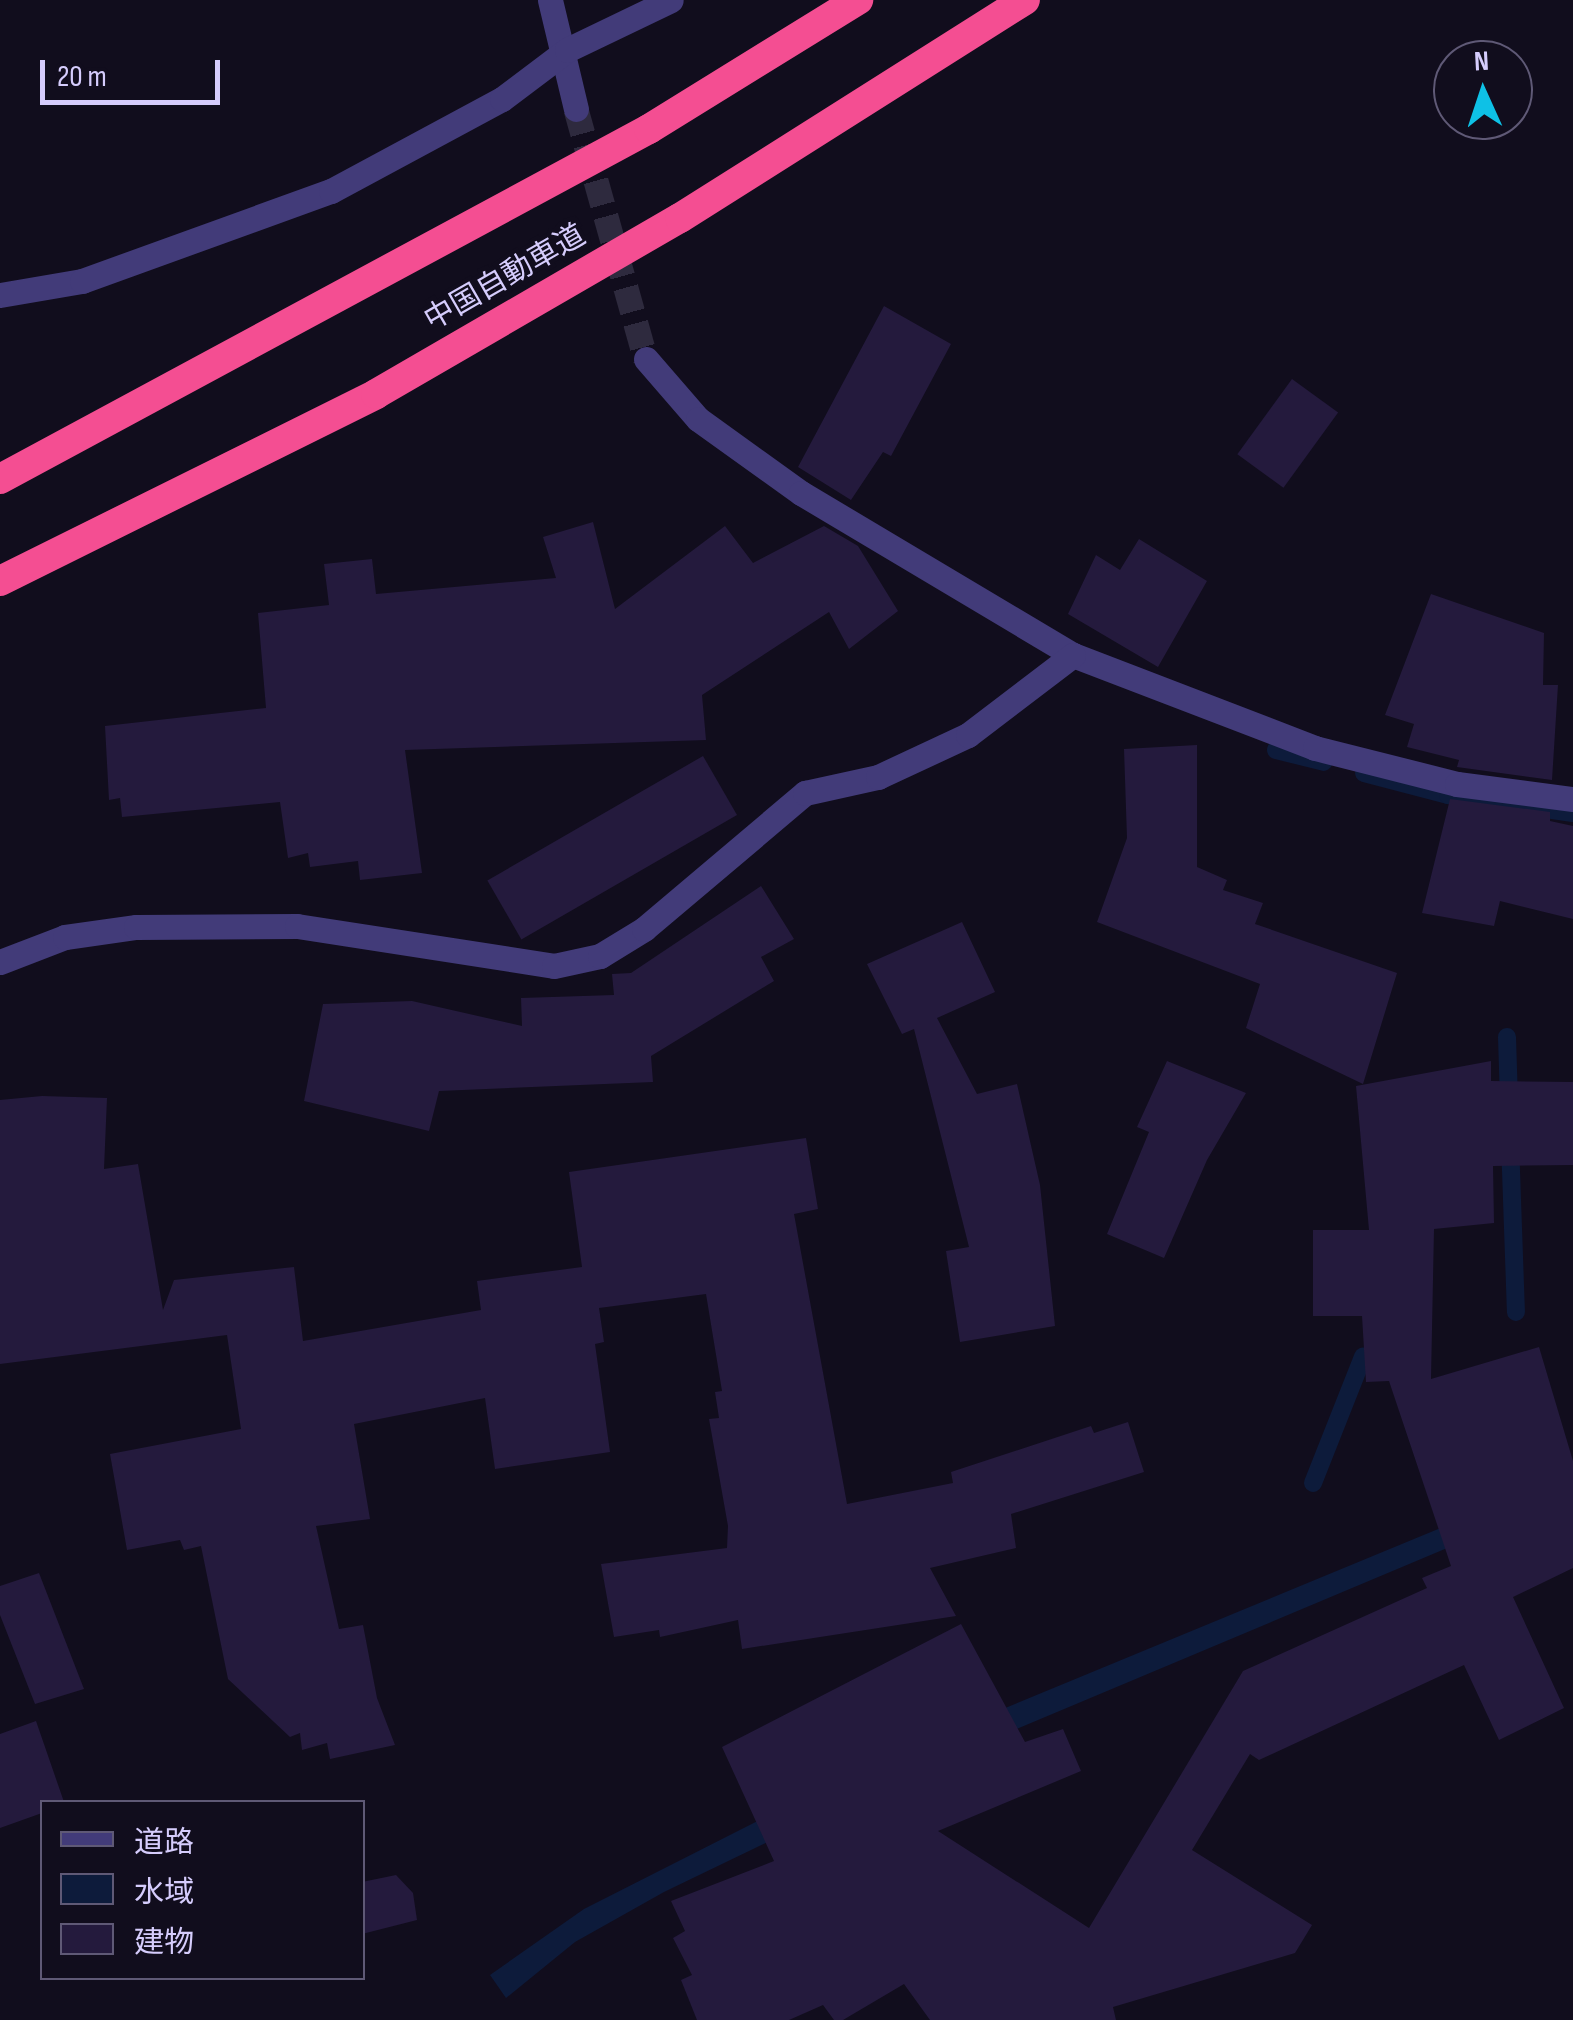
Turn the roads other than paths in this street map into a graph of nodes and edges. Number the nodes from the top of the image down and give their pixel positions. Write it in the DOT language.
graph roads {
  1 [pos="550,0"];
  2 [pos="671,0"];
  3 [pos="858,0"];
  4 [pos="1025,0"];
  5 [pos="567,50"];
  6 [pos="576,109"];
  7 [pos="0,295"];
  8 [pos="646,358"];
  9 [pos="0,479"];
  10 [pos="0,581"];
  11 [pos="1074,655"];
  12 [pos="1573,799"];
  13 [pos="0,962"];
  1 -- 5 [label="street"];
  2 -- 5 [label="street"];
  3 -- 9 [label="highway, 中国自動車道"];
  4 -- 10 [label="highway, 中国自動車道"];
  5 -- 6 [label="street"];
  5 -- 7 [label="street"];
  8 -- 11 [label="street"];
  11 -- 12 [label="street"];
  11 -- 13 [label="street"];
}
